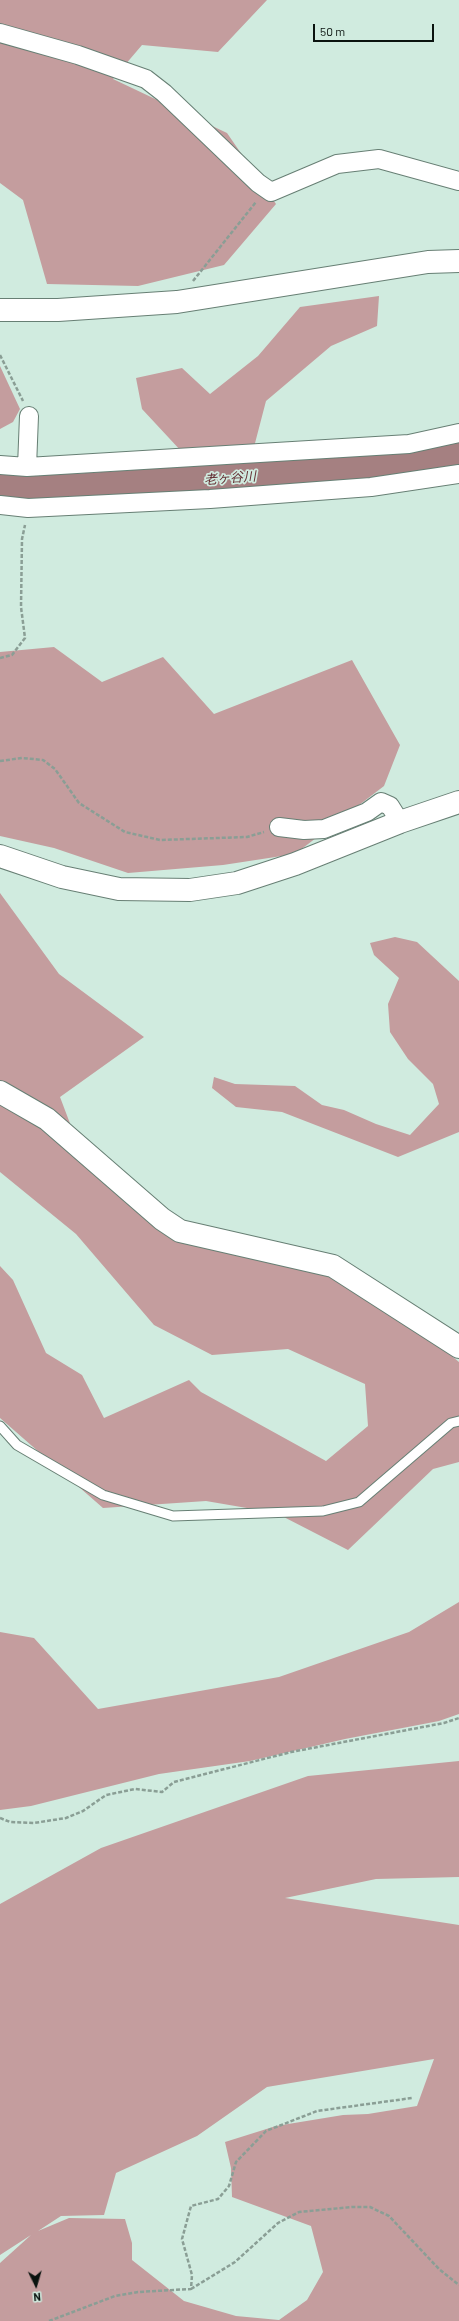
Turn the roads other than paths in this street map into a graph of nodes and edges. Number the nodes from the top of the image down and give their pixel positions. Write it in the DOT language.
graph roads {
  1 [pos="0,33"];
  2 [pos="459,181"];
  3 [pos="459,261"];
  4 [pos="0,310"];
  5 [pos="29,416"];
  6 [pos="459,434"];
  7 [pos="0,465"];
  8 [pos="27,467"];
  9 [pos="459,474"];
  10 [pos="0,505"];
  11 [pos="459,804"];
  12 [pos="400,822"];
  13 [pos="279,827"];
  14 [pos="0,856"];
  15 [pos="0,1092"];
  16 [pos="459,1347"];
  17 [pos="459,1421"];
  18 [pos="0,1426"];
  1 -- 2 [label="street"];
  3 -- 4 [label="street"];
  5 -- 8 [label="street"];
  6 -- 8 [label="street"];
  7 -- 8 [label="street"];
  9 -- 10 [label="street"];
  11 -- 12 [label="street"];
  12 -- 13 [label="street"];
  12 -- 14 [label="street"];
  15 -- 16 [label="street"];
  17 -- 18 [label="lane"];
}
